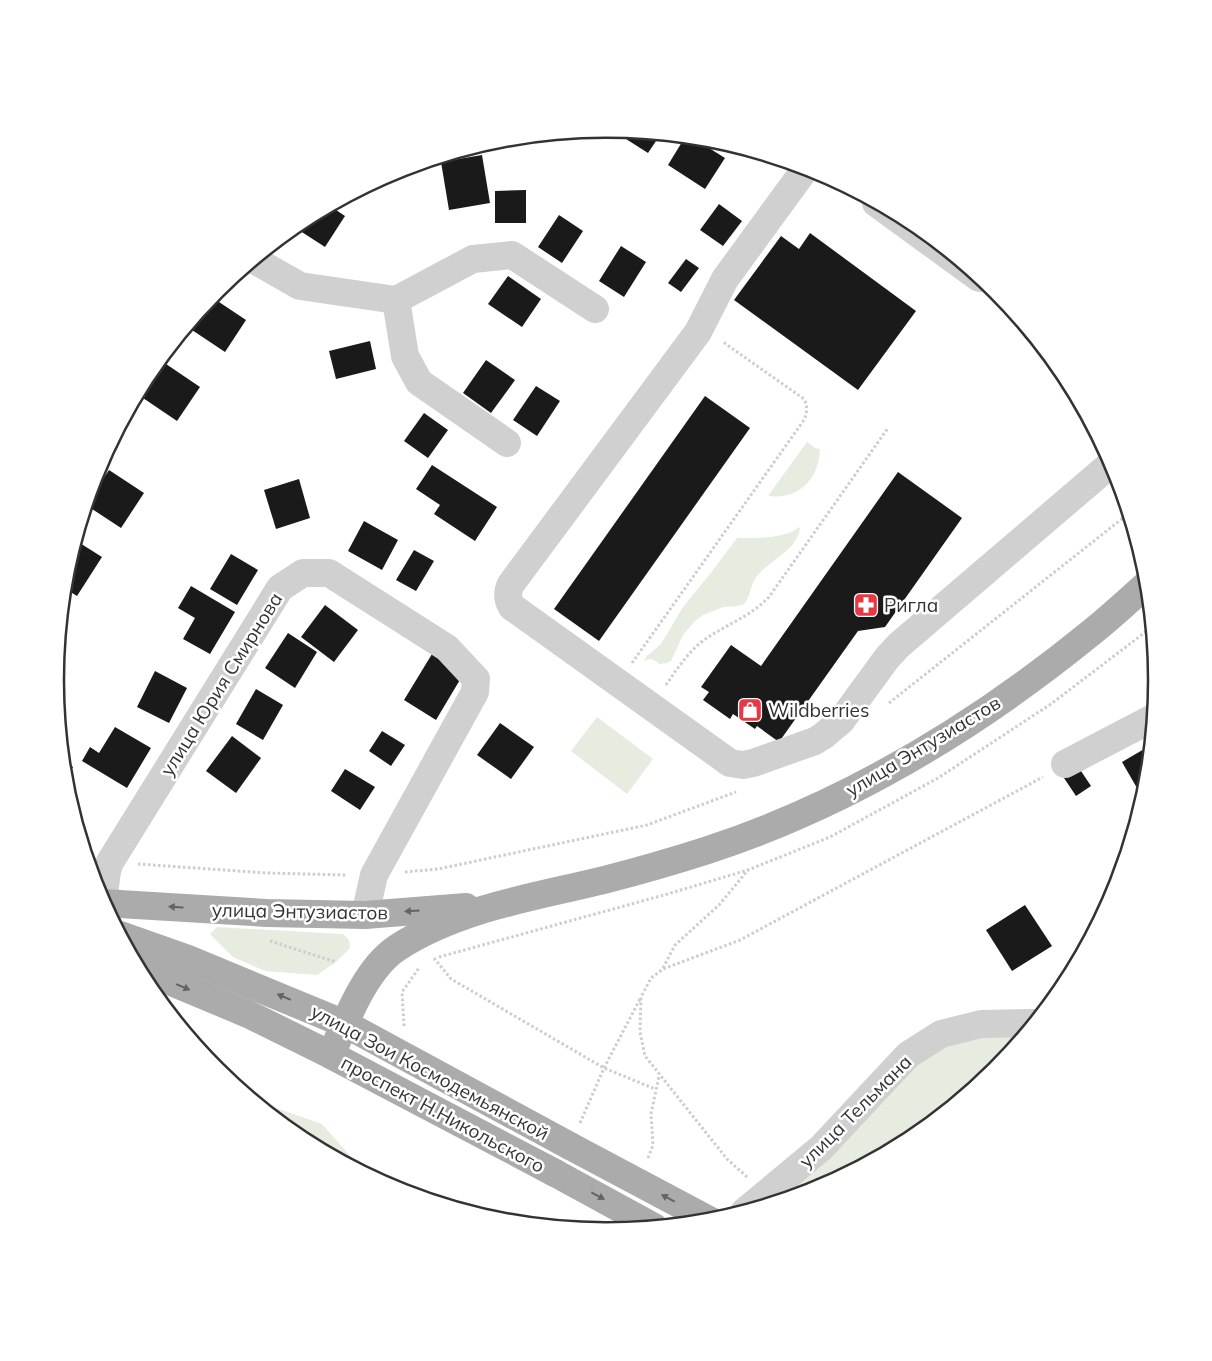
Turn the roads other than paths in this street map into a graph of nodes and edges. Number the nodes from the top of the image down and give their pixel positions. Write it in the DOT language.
graph roads {
  1 [pos="801,175"];
  2 [pos="260,263"];
  3 [pos="396,300"];
  4 [pos="595,309"];
  5 [pos="507,443"];
  6 [pos="1105,470"];
  7 [pos="1141,590"];
  8 [pos="1147,721"];
  9 [pos="1066,764"];
  10 [pos="105,888"];
  11 [pos="112,903"];
  12 [pos="496,905"];
  13 [pos="365,915"];
  14 [pos="129,938"];
  15 [pos="149,973"];
  16 [pos="1026,1023"];
  17 [pos="345,1024"];
  18 [pos="331,1055"];
  19 [pos="759,1200"];
  20 [pos="700,1214"];
  21 [pos="644,1222"];
  1 -- 6 [label="street"];
  2 -- 3 [label="street"];
  3 -- 4 [label="street"];
  3 -- 5 [label="street"];
  7 -- 12 [label="main road, улица Энтузиастов"];
  8 -- 9 [label="street"];
  10 -- 13 [label="street, улица Юрия Смирнова"];
  13 -- 11 [label="main road, улица Энтузиастов, one-way"];
  12 -- 13 [label="main road, улица Энтузиастов, one-way"];
  12 -- 17 [label="main road, улица Энтузиастов"];
  17 -- 14 [label="main road, улица Зои Космодемьянской, one-way"];
  15 -- 18 [label="main road, улица Зои Космодемьянской, one-way"];
  16 -- 19 [label="street, улица Тельмана"];
  17 -- 18 [label="main road, улица Энтузиастов"];
  20 -- 17 [label="main road, улица Зои Космодемьянской, one-way, bridge"];
  18 -- 21 [label="main road, проспект Н.Никольского, one-way, bridge"];
}
